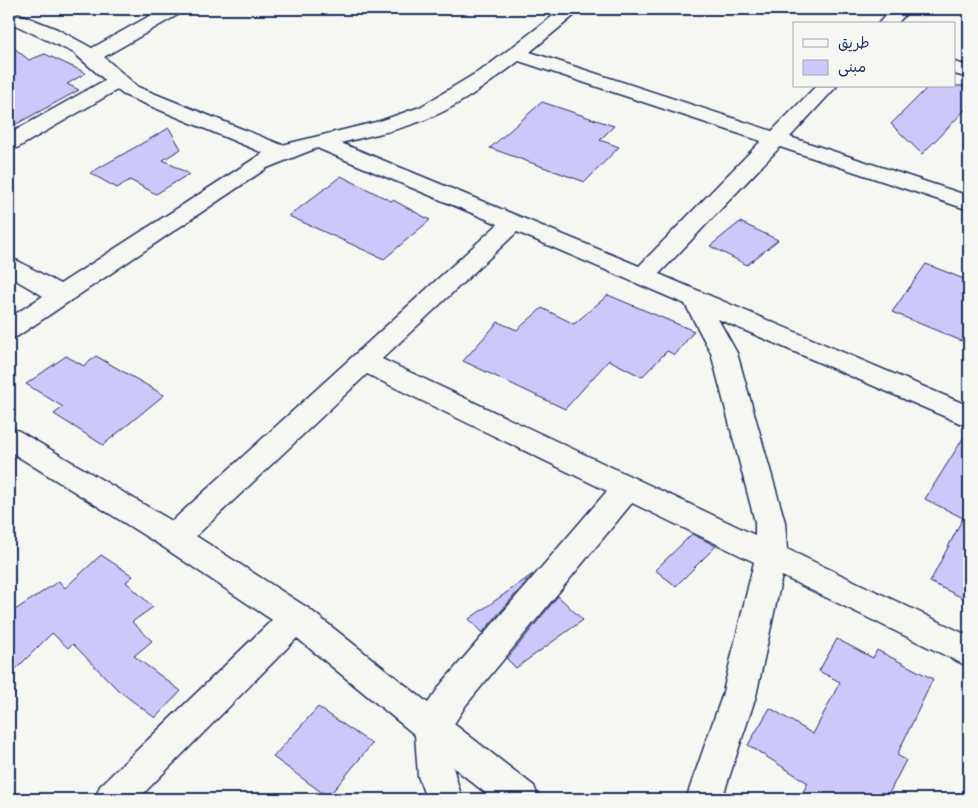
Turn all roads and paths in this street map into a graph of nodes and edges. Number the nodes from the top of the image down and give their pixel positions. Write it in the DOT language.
graph roads {
  1 [pos="175,9"];
  2 [pos="573,9"];
  3 [pos="901,9"];
  4 [pos="9,15"];
  5 [pos="889,22"];
  6 [pos="515,53"];
  7 [pos="91,56"];
  8 [pos="956,69"];
  9 [pos="969,72"];
  10 [pos="116,82"];
  11 [pos="826,88"];
  12 [pos="776,140"];
  13 [pos="322,142"];
  14 [pos="9,143"];
  15 [pos="280,152"];
  16 [pos="969,203"];
  17 [pos="514,222"];
  18 [pos="9,266"];
  19 [pos="643,276"];
  20 [pos="60,295"];
  21 [pos="695,299"];
  22 [pos="9,330"];
  23 [pos="366,362"];
  24 [pos="969,417"];
  25 [pos="9,438"];
  26 [pos="626,489"];
  27 [pos="174,538"];
  28 [pos="772,555"];
  29 [pos="296,618"];
  30 [pos="969,652"];
  31 [pos="432,728"];
  32 [pos="113,799"];
  33 [pos="444,799"];
  34 [pos="521,799"];
  35 [pos="704,799"];
  1 -- 7 [label="street"];
  2 -- 6 [label="street"];
  3 -- 5 [label="street"];
  4 -- 7 [label="street"];
  6 -- 12 [label="street"];
  6 -- 13 [label="street"];
  7 -- 10 [label="street"];
  8 -- 9 [label="street"];
  10 -- 14 [label="street"];
  10 -- 15 [label="street"];
  11 -- 12 [label="street"];
  12 -- 16 [label="street"];
  12 -- 19 [label="street"];
  13 -- 15 [label="street"];
  13 -- 17 [label="street"];
  15 -- 20 [label="street"];
  17 -- 19 [label="street"];
  17 -- 23 [label="street"];
  18 -- 20 [label="street"];
  19 -- 21 [label="street"];
  20 -- 22 [label="street"];
  21 -- 24 [label="street"];
  21 -- 28 [label="street"];
  23 -- 26 [label="street"];
  23 -- 27 [label="street"];
  25 -- 27 [label="street"];
  26 -- 28 [label="street"];
  26 -- 31 [label="street"];
  27 -- 29 [label="street"];
  28 -- 30 [label="street"];
  28 -- 35 [label="street"];
  29 -- 31 [label="street"];
  29 -- 32 [label="street"];
  31 -- 33 [label="street"];
  31 -- 34 [label="street"];
}
